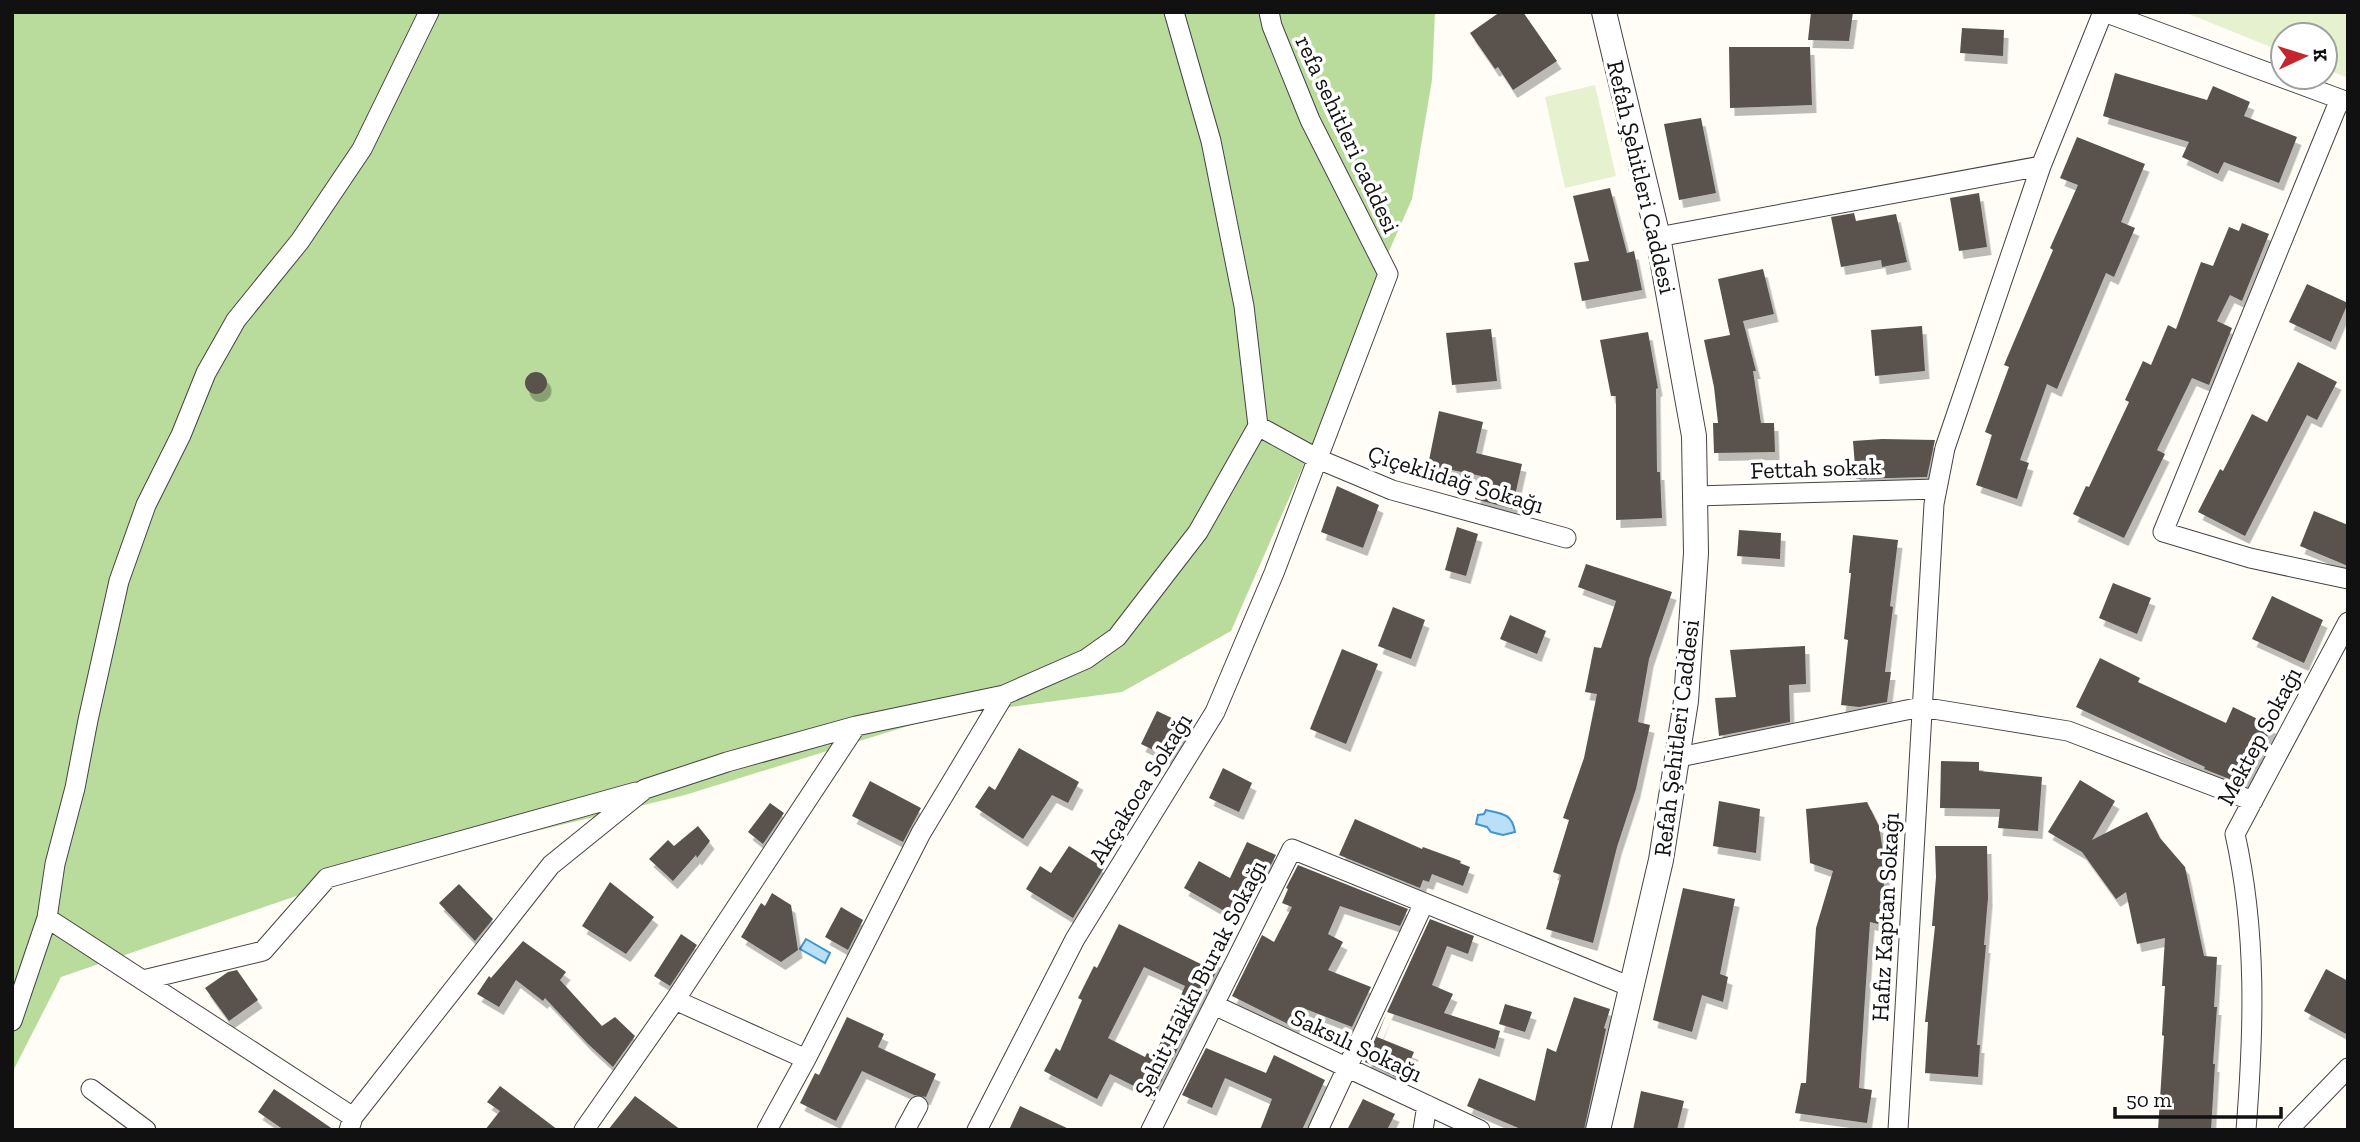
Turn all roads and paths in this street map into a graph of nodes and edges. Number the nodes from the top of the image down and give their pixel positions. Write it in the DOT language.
graph roads {
  1 [pos="429,12"];
  2 [pos="1174,12"];
  3 [pos="1269,12"];
  4 [pos="1604,12"];
  5 [pos="2103,12"];
  6 [pos="2344,100"];
  7 [pos="2041,166"];
  8 [pos="1658,237"];
  9 [pos="1388,274"];
  10 [pos="1258,426"];
  11 [pos="1318,459"];
  12 [pos="1937,489"];
  13 [pos="1696,496"];
  14 [pos="1566,538"];
  15 [pos="2348,579"];
  16 [pos="2348,622"];
  17 [pos="1004,695"];
  18 [pos="1921,707"];
  19 [pos="856,726"];
  20 [pos="1675,758"];
  21 [pos="645,789"];
  22 [pos="2252,801"];
  23 [pos="1424,903"];
  24 [pos="47,918"];
  25 [pos="143,980"];
  26 [pos="1631,988"];
  27 [pos="675,1000"];
  28 [pos="1214,1005"];
  29 [pos="12,1021"];
  30 [pos="806,1059"];
  31 [pos="1346,1067"];
  32 [pos="2348,1068"];
  33 [pos="91,1089"];
  34 [pos="1427,1105"];
  35 [pos="918,1106"];
  36 [pos="351,1124"];
  37 [pos="146,1130"];
  38 [pos="584,1130"];
  39 [pos="767,1130"];
  40 [pos="905,1130"];
  41 [pos="977,1130"];
  42 [pos="1150,1130"];
  43 [pos="1318,1130"];
  44 [pos="1423,1130"];
  45 [pos="1480,1130"];
  46 [pos="1598,1130"];
  47 [pos="1898,1130"];
  48 [pos="2246,1130"];
  49 [pos="2288,1130"];
  1 -- 24 [label="street"];
  2 -- 10 [label="street"];
  3 -- 9 [label="street, refa sehitleri caddesi"];
  4 -- 8 [label="street, Refah Şehitleri Caddesi"];
  5 -- 6 [label="street"];
  5 -- 7 [label="street, Hafız Kaptan Sokağı"];
  6 -- 15 [label="street"];
  7 -- 8 [label="street"];
  7 -- 12 [label="street, Hafız Kaptan Sokağı"];
  8 -- 13 [label="street, Refah Şehitleri Caddesi"];
  9 -- 11 [label="street, Akçakoca Sokağı"];
  10 -- 11 [label="street, Çiçeklidağ Sokağı"];
  10 -- 17 [label="street"];
  11 -- 14 [label="street, Çiçeklidağ Sokağı"];
  11 -- 41 [label="street, Akçakoca Sokağı"];
  12 -- 13 [label="street, Fettah sokak"];
  12 -- 18 [label="street, Hafız Kaptan Sokağı"];
  13 -- 20 [label="street, Refah Şehitleri Caddesi"];
  16 -- 22 [label="street, Mektep Sokağı"];
  17 -- 19 [label="street"];
  17 -- 30 [label="street"];
  18 -- 20 [label="street"];
  18 -- 22 [label="street"];
  18 -- 47 [label="street, Hafız Kaptan Sokağı"];
  19 -- 21 [label="street"];
  19 -- 27 [label="street"];
  20 -- 26 [label="street, Refah Şehitleri Caddesi"];
  21 -- 25 [label="street"];
  21 -- 36 [label="street"];
  22 -- 48 [label="street, Mektep Sokağı"];
  23 -- 26 [label="street"];
  23 -- 28 [label="street, Şehit Hakkı Burak Sokağı"];
  23 -- 31 [label="street"];
  24 -- 25 [label="street"];
  24 -- 29 [label="street"];
  25 -- 36 [label="street"];
  26 -- 46 [label="street, Refah Şehitleri Caddesi"];
  27 -- 30 [label="street"];
  27 -- 38 [label="street"];
  28 -- 31 [label="street, Saksılı Sokağı"];
  28 -- 42 [label="street, Şehit Hakkı Burak Sokağı"];
  30 -- 39 [label="street"];
  31 -- 34 [label="street, Saksılı Sokağı"];
  31 -- 43 [label="street"];
  32 -- 49 [label="street"];
  33 -- 37 [label="street"];
  34 -- 44 [label="street"];
  34 -- 45 [label="street, Saksılı Sokağı"];
  35 -- 40 [label="street"];
}
